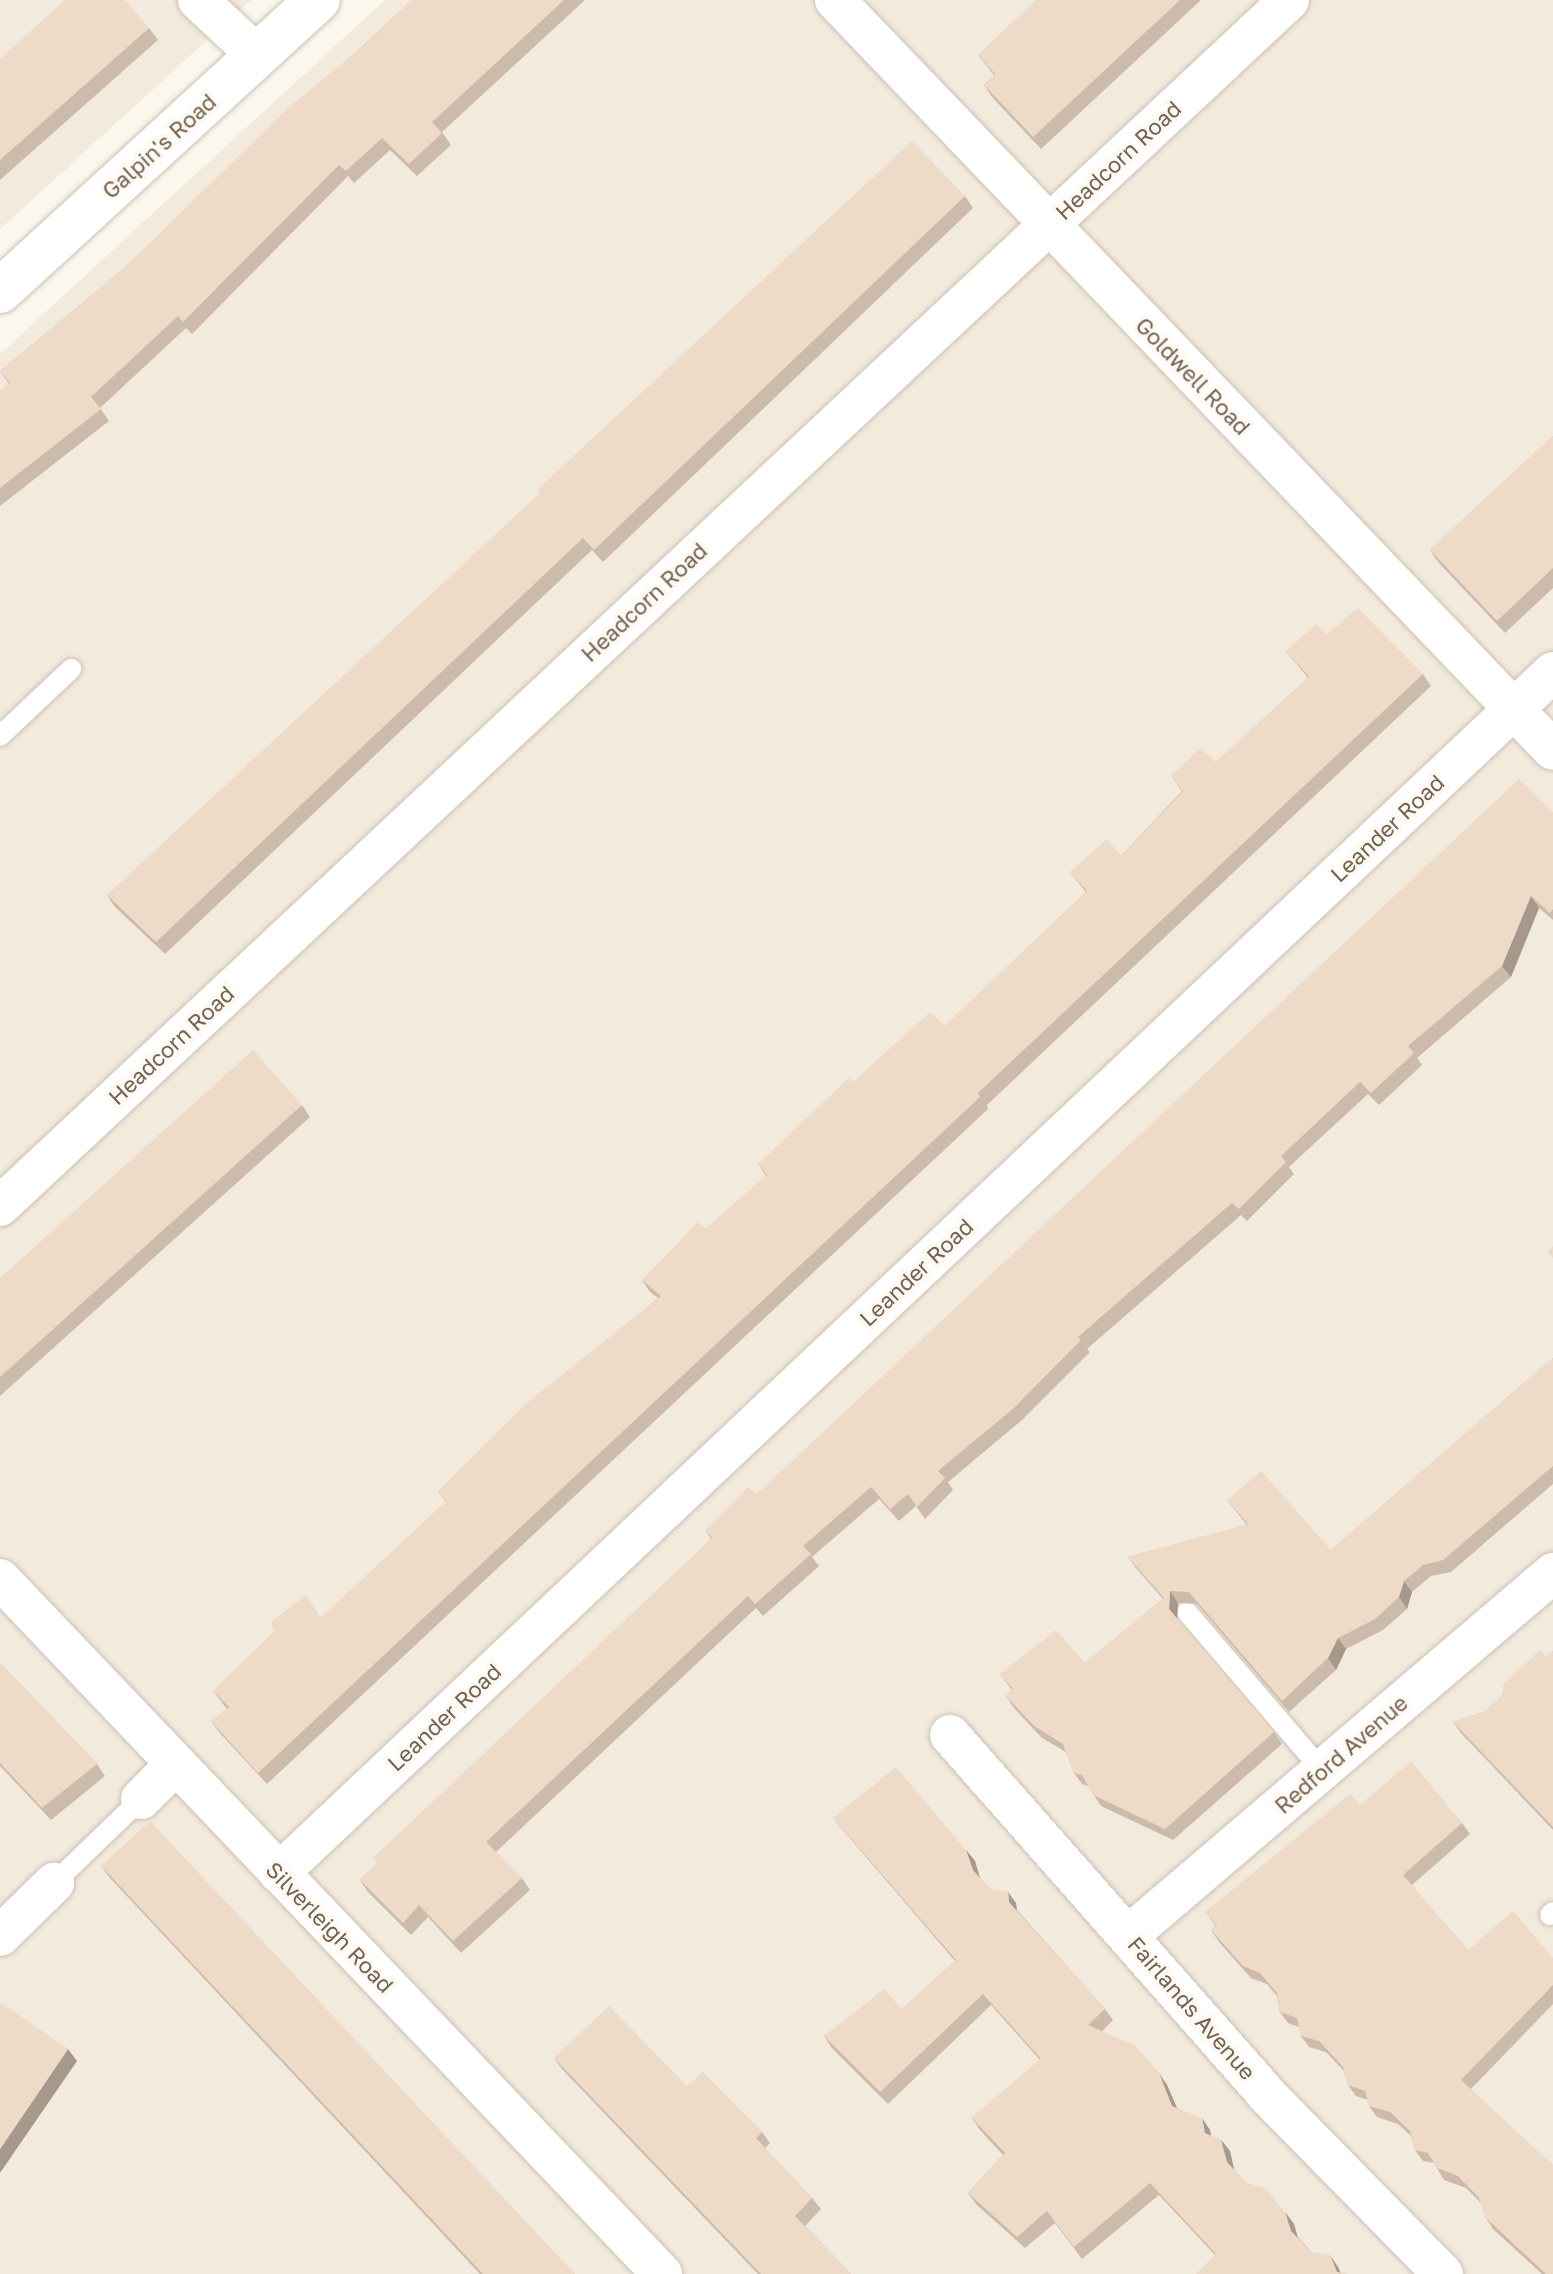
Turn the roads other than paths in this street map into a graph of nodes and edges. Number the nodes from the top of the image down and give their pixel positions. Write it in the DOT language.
graph roads {
  1 [pos="198,0"];
  2 [pos="318,0"];
  3 [pos="835,0"];
  4 [pos="1289,0"];
  5 [pos="258,56"];
  6 [pos="1048,226"];
  7 [pos="0,291"];
  8 [pos="71,669"];
  9 [pos="1553,672"];
  10 [pos="1515,708"];
  11 [pos="0,736"];
  12 [pos="1553,750"];
  13 [pos="0,1206"];
  14 [pos="1553,1573"];
  15 [pos="0,1579"];
  16 [pos="1187,1612"];
  17 [pos="950,1735"];
  18 [pos="174,1766"];
  19 [pos="1322,1770"];
  20 [pos="141,1799"];
  21 [pos="279,1873"];
  22 [pos="54,1883"];
  23 [pos="1129,1935"];
  24 [pos="0,1936"];
  25 [pos="662,2274"];
  26 [pos="1443,2274"];
  1 -- 5 [label="street"];
  2 -- 5 [label="street, Galpin's Road"];
  3 -- 6 [label="street, Goldwell Road"];
  4 -- 6 [label="street, Headcorn Road"];
  5 -- 7 [label="street, Galpin's Road"];
  6 -- 10 [label="street, Goldwell Road"];
  6 -- 13 [label="street, Headcorn Road"];
  8 -- 11 [label="lane"];
  9 -- 10 [label="street, Leander Road"];
  10 -- 12 [label="street, Goldwell Road"];
  10 -- 21 [label="street, Leander Road"];
  14 -- 19 [label="street, Redford Avenue"];
  15 -- 18 [label="street, Silverleigh Road"];
  16 -- 19 [label="lane"];
  17 -- 23 [label="street, Fairlands Avenue"];
  18 -- 20 [label="street"];
  18 -- 21 [label="street, Silverleigh Road"];
  19 -- 23 [label="street, Redford Avenue"];
  20 -- 22 [label="lane"];
  21 -- 25 [label="street, Silverleigh Road"];
  22 -- 24 [label="street"];
  23 -- 26 [label="street, Fairlands Avenue"];
}
